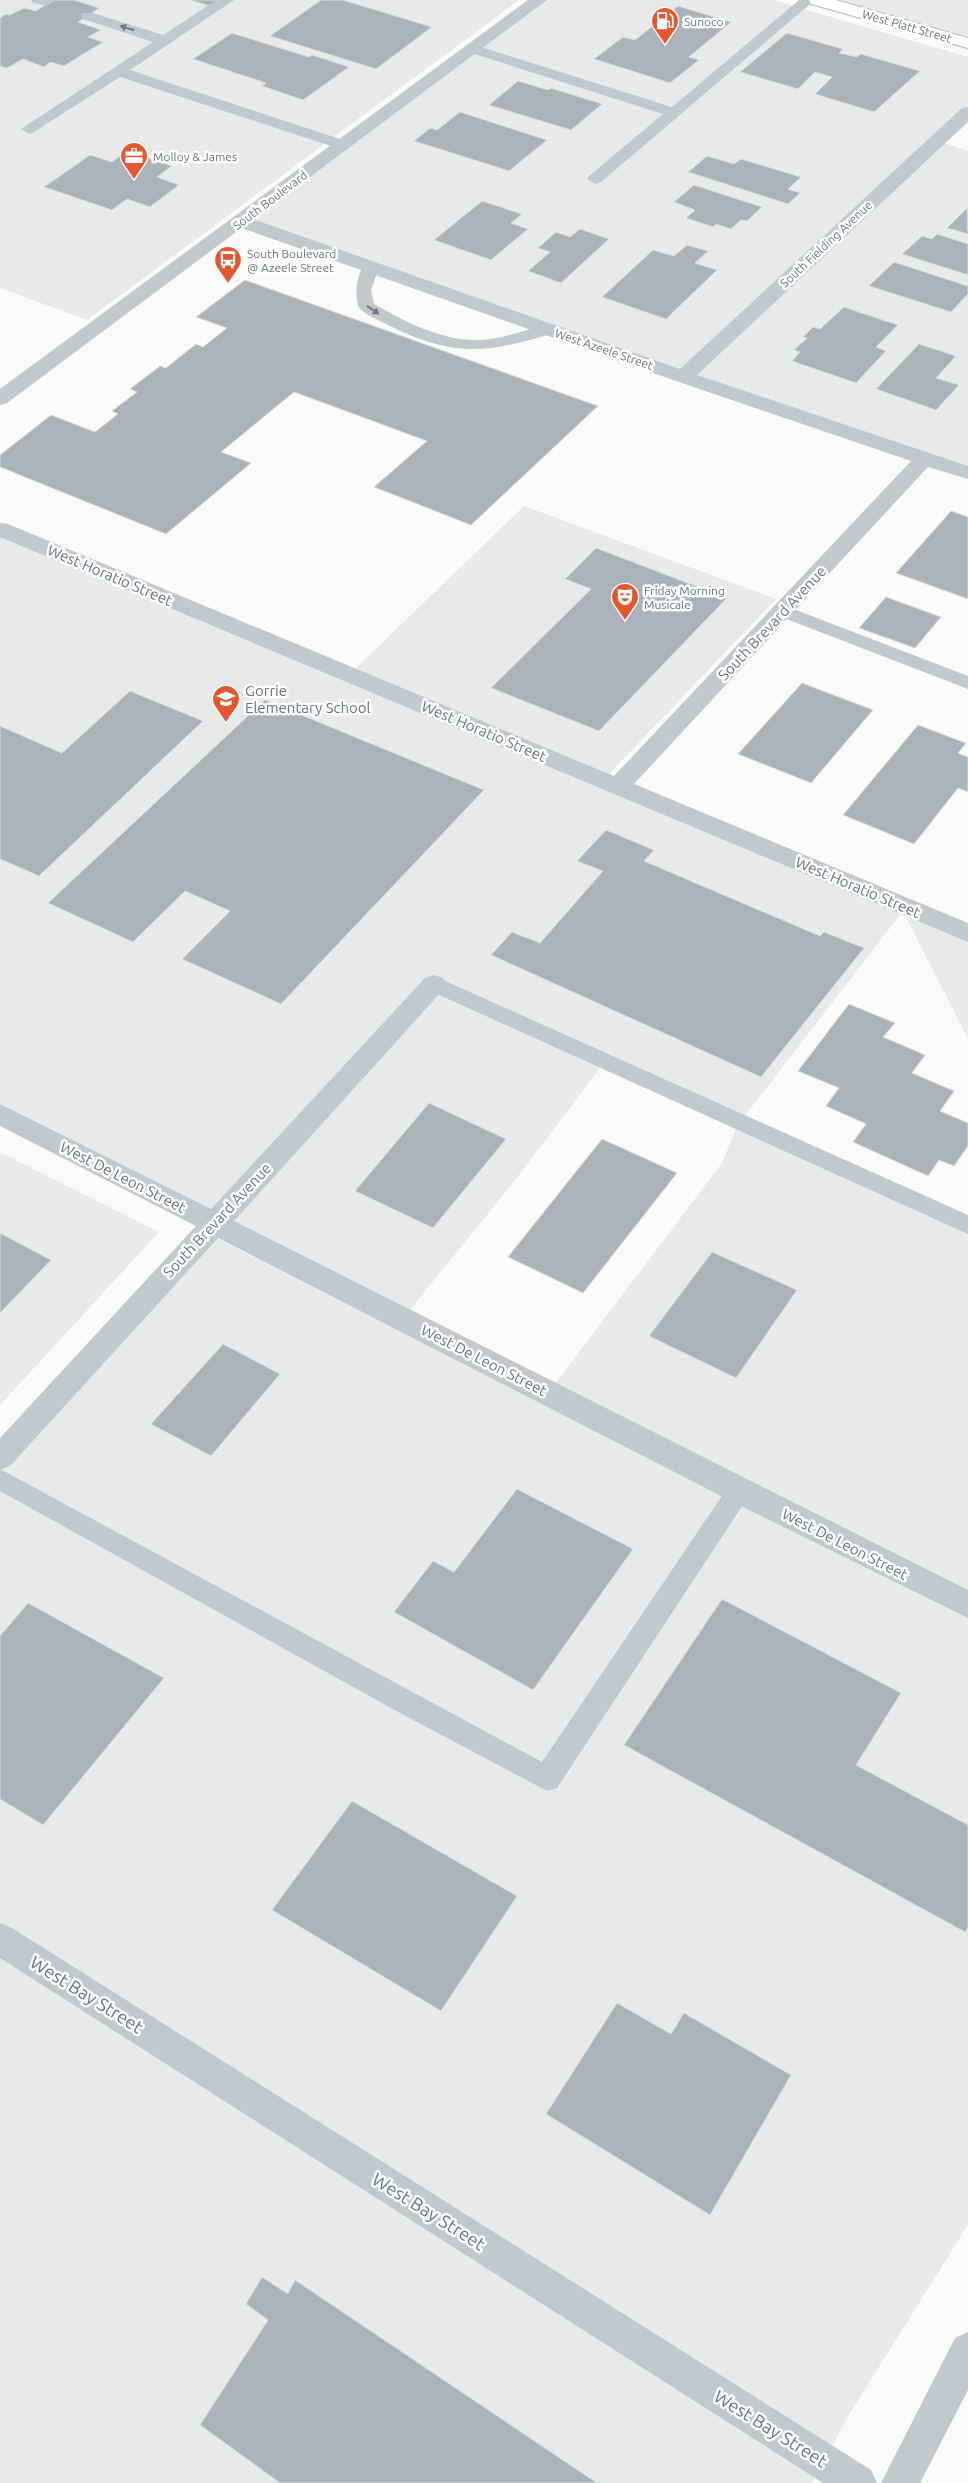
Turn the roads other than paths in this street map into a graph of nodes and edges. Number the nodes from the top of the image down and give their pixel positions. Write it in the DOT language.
graph roads {
  1 [pos="227,0"];
  2 [pos="539,0"];
  3 [pos="808,0"];
  4 [pos="817,0"];
  5 [pos="88,16"];
  6 [pos="165,41"];
  7 [pos="968,43"];
  8 [pos="472,49"];
  9 [pos="118,71"];
  10 [pos="673,112"];
  11 [pos="968,112"];
  12 [pos="30,129"];
  13 [pos="343,145"];
  14 [pos="594,179"];
  15 [pos="240,221"];
  16 [pos="371,267"];
  17 [pos="548,329"];
  18 [pos="683,376"];
  19 [pos="0,399"];
  20 [pos="925,458"];
  21 [pos="968,473"];
  22 [pos="0,529"];
  23 [pos="783,611"];
  24 [pos="968,683"];
  25 [pos="618,788"];
  26 [pos="968,933"];
  27 [pos="434,984"];
  28 [pos="0,1114"];
  29 [pos="214,1223"];
  30 [pos="968,1225"];
  31 [pos="0,1458"];
  32 [pos="0,1479"];
  33 [pos="739,1491"];
  34 [pos="968,1605"];
  35 [pos="0,1940"];
  36 [pos="968,2352"];
  37 [pos="858,2483"];
  38 [pos="900,2483"];
  1 -- 6 [label="lane"];
  2 -- 8 [label="street, South Boulevard"];
  3 -- 10 [label="lane"];
  4 -- 7 [label="main road, West Platt Street"];
  6 -- 5 [label="lane, one-way"];
  6 -- 9 [label="lane"];
  8 -- 10 [label="lane"];
  8 -- 13 [label="street, South Boulevard"];
  9 -- 12 [label="lane"];
  9 -- 13 [label="lane"];
  10 -- 14 [label="lane"];
  11 -- 18 [label="street, South Fielding Avenue"];
  13 -- 15 [label="street, South Boulevard"];
  15 -- 16 [label="street, West Azeele Street"];
  15 -- 19 [label="street, South Boulevard"];
  16 -- 17 [label="street, West Azeele Street"];
  16 -- 17 [label="lane, one-way"];
  17 -- 18 [label="street, West Azeele Street"];
  18 -- 20 [label="street, West Azeele Street"];
  20 -- 21 [label="street, West Azeele Street"];
  20 -- 23 [label="street, South Brevard Avenue"];
  22 -- 25 [label="street, West Horatio Street"];
  23 -- 24 [label="lane"];
  23 -- 25 [label="street, South Brevard Avenue"];
  25 -- 26 [label="street, West Horatio Street"];
  27 -- 29 [label="street, South Brevard Avenue"];
  27 -- 30 [label="lane"];
  28 -- 29 [label="street, West De Leon Street"];
  29 -- 31 [label="street, South Brevard Avenue"];
  29 -- 33 [label="street, West De Leon Street"];
  32 -- 33 [label="lane"];
  33 -- 34 [label="street, West De Leon Street"];
  35 -- 37 [label="street, West Bay Street"];
  36 -- 38 [label="street"];
}
